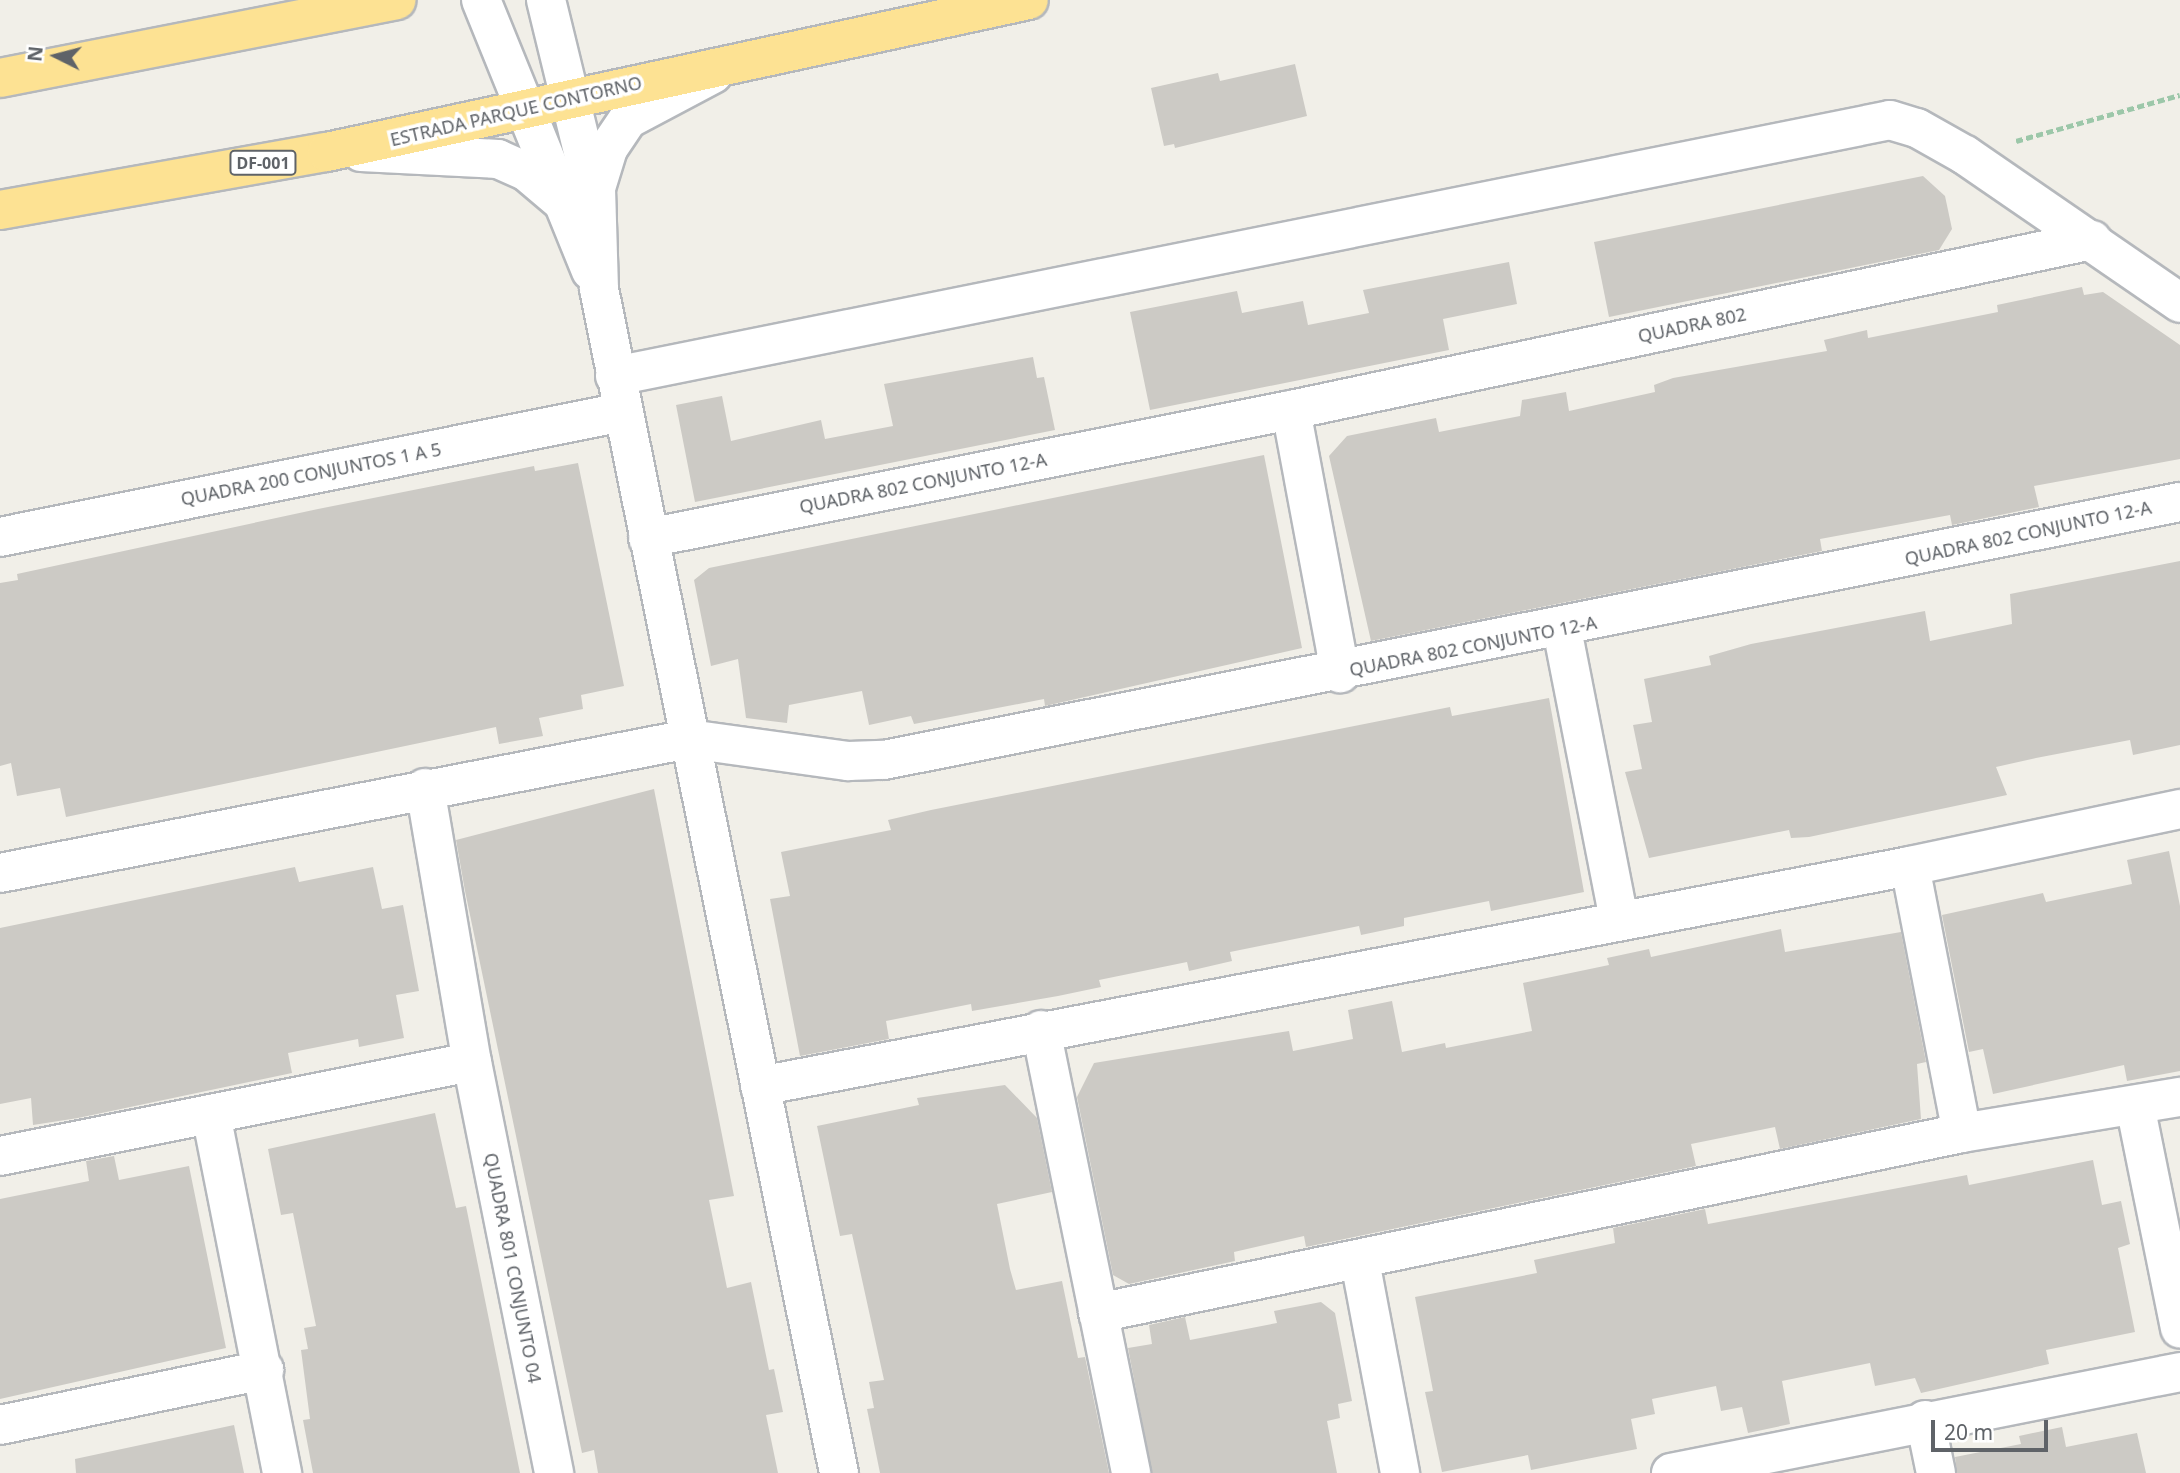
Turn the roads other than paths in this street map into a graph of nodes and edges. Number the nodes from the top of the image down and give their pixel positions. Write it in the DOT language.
graph roads {
  1 [pos="337,0"];
  2 [pos="396,0"];
  3 [pos="481,0"];
  4 [pos="546,0"];
  5 [pos="1029,0"];
  6 [pos="295,21"];
  7 [pos="735,62"];
  8 [pos="0,78"];
  9 [pos="570,99"];
  10 [pos="525,112"];
  11 [pos="327,152"];
  12 [pos="579,206"];
  13 [pos="0,210"];
  14 [pos="2092,240"];
  15 [pos="2180,303"];
  16 [pos="618,394"];
  17 [pos="1291,410"];
  18 [pos="2180,502"];
  19 [pos="0,537"];
  20 [pos="648,538"];
  21 [pos="1562,629"];
  22 [pos="1340,673"];
  23 [pos="689,739"];
  24 [pos="425,788"];
  25 [pos="2180,809"];
  26 [pos="1910,866"];
  27 [pos="0,873"];
  28 [pos="1619,919"];
  29 [pos="1041,1030"];
  30 [pos="472,1062"];
  31 [pos="760,1086"];
  32 [pos="2180,1097"];
  33 [pos="2135,1105"];
  34 [pos="211,1114"];
  35 [pos="1962,1133"];
  36 [pos="0,1156"];
  37 [pos="1360,1261"];
  38 [pos="1098,1313"];
  39 [pos="2180,1329"];
  40 [pos="264,1370"];
  41 [pos="2180,1373"];
  42 [pos="1925,1420"];
  43 [pos="0,1425"];
  44 [pos="282,1473"];
  45 [pos="554,1473"];
  46 [pos="839,1473"];
  47 [pos="1131,1473"];
  48 [pos="1400,1473"];
  49 [pos="1671,1473"];
  50 [pos="1936,1473"];
  1 -- 6 [label="street"];
  2 -- 6 [label="highway"];
  3 -- 10 [label="street"];
  4 -- 9 [label="street"];
  5 -- 7 [label="highway, ESTRADA PARQUE CONTORNO / DF-001"];
  6 -- 8 [label="highway"];
  7 -- 9 [label="highway, ESTRADA PARQUE CONTORNO / DF-001"];
  7 -- 12 [label="street"];
  9 -- 10 [label="highway, ESTRADA PARQUE CONTORNO / DF-001"];
  9 -- 12 [label="street"];
  10 -- 11 [label="highway, ESTRADA PARQUE CONTORNO / DF-001"];
  10 -- 12 [label="street"];
  11 -- 12 [label="street"];
  11 -- 13 [label="highway, ESTRADA PARQUE CONTORNO / DF-001"];
  12 -- 16 [label="street"];
  14 -- 15 [label="street"];
  14 -- 16 [label="street, QUADRA 200 CONJUNTOS 1 A 5"];
  14 -- 17 [label="street, QUADRA 802"];
  16 -- 19 [label="street, QUADRA 200 CONJUNTOS 1 A 5"];
  16 -- 20 [label="street"];
  17 -- 20 [label="street, QUADRA 802 CONJUNTO 12-A"];
  17 -- 22 [label="street, QUADRA 802 CONJUNTO 12-A"];
  18 -- 21 [label="street, QUADRA 802 CONJUNTO 12-A"];
  20 -- 23 [label="street"];
  21 -- 22 [label="street, QUADRA 802 CONJUNTO 12-A"];
  21 -- 28 [label="street"];
  22 -- 23 [label="street"];
  23 -- 24 [label="street"];
  23 -- 31 [label="street"];
  24 -- 27 [label="street"];
  24 -- 30 [label="street, QUADRA 801 CONJUNTO 04"];
  25 -- 26 [label="street"];
  26 -- 28 [label="street"];
  26 -- 35 [label="street"];
  28 -- 29 [label="street"];
  29 -- 31 [label="street"];
  29 -- 38 [label="street"];
  30 -- 34 [label="street"];
  30 -- 45 [label="street, QUADRA 801 CONJUNTO 04"];
  31 -- 46 [label="street"];
  32 -- 33 [label="street"];
  33 -- 35 [label="street"];
  33 -- 39 [label="street"];
  34 -- 36 [label="street"];
  34 -- 40 [label="street"];
  35 -- 37 [label="street"];
  37 -- 38 [label="street"];
  37 -- 48 [label="street"];
  38 -- 47 [label="street"];
  40 -- 43 [label="street"];
  40 -- 44 [label="street"];
  41 -- 42 [label="street"];
  42 -- 49 [label="street"];
  42 -- 50 [label="street"];
}
